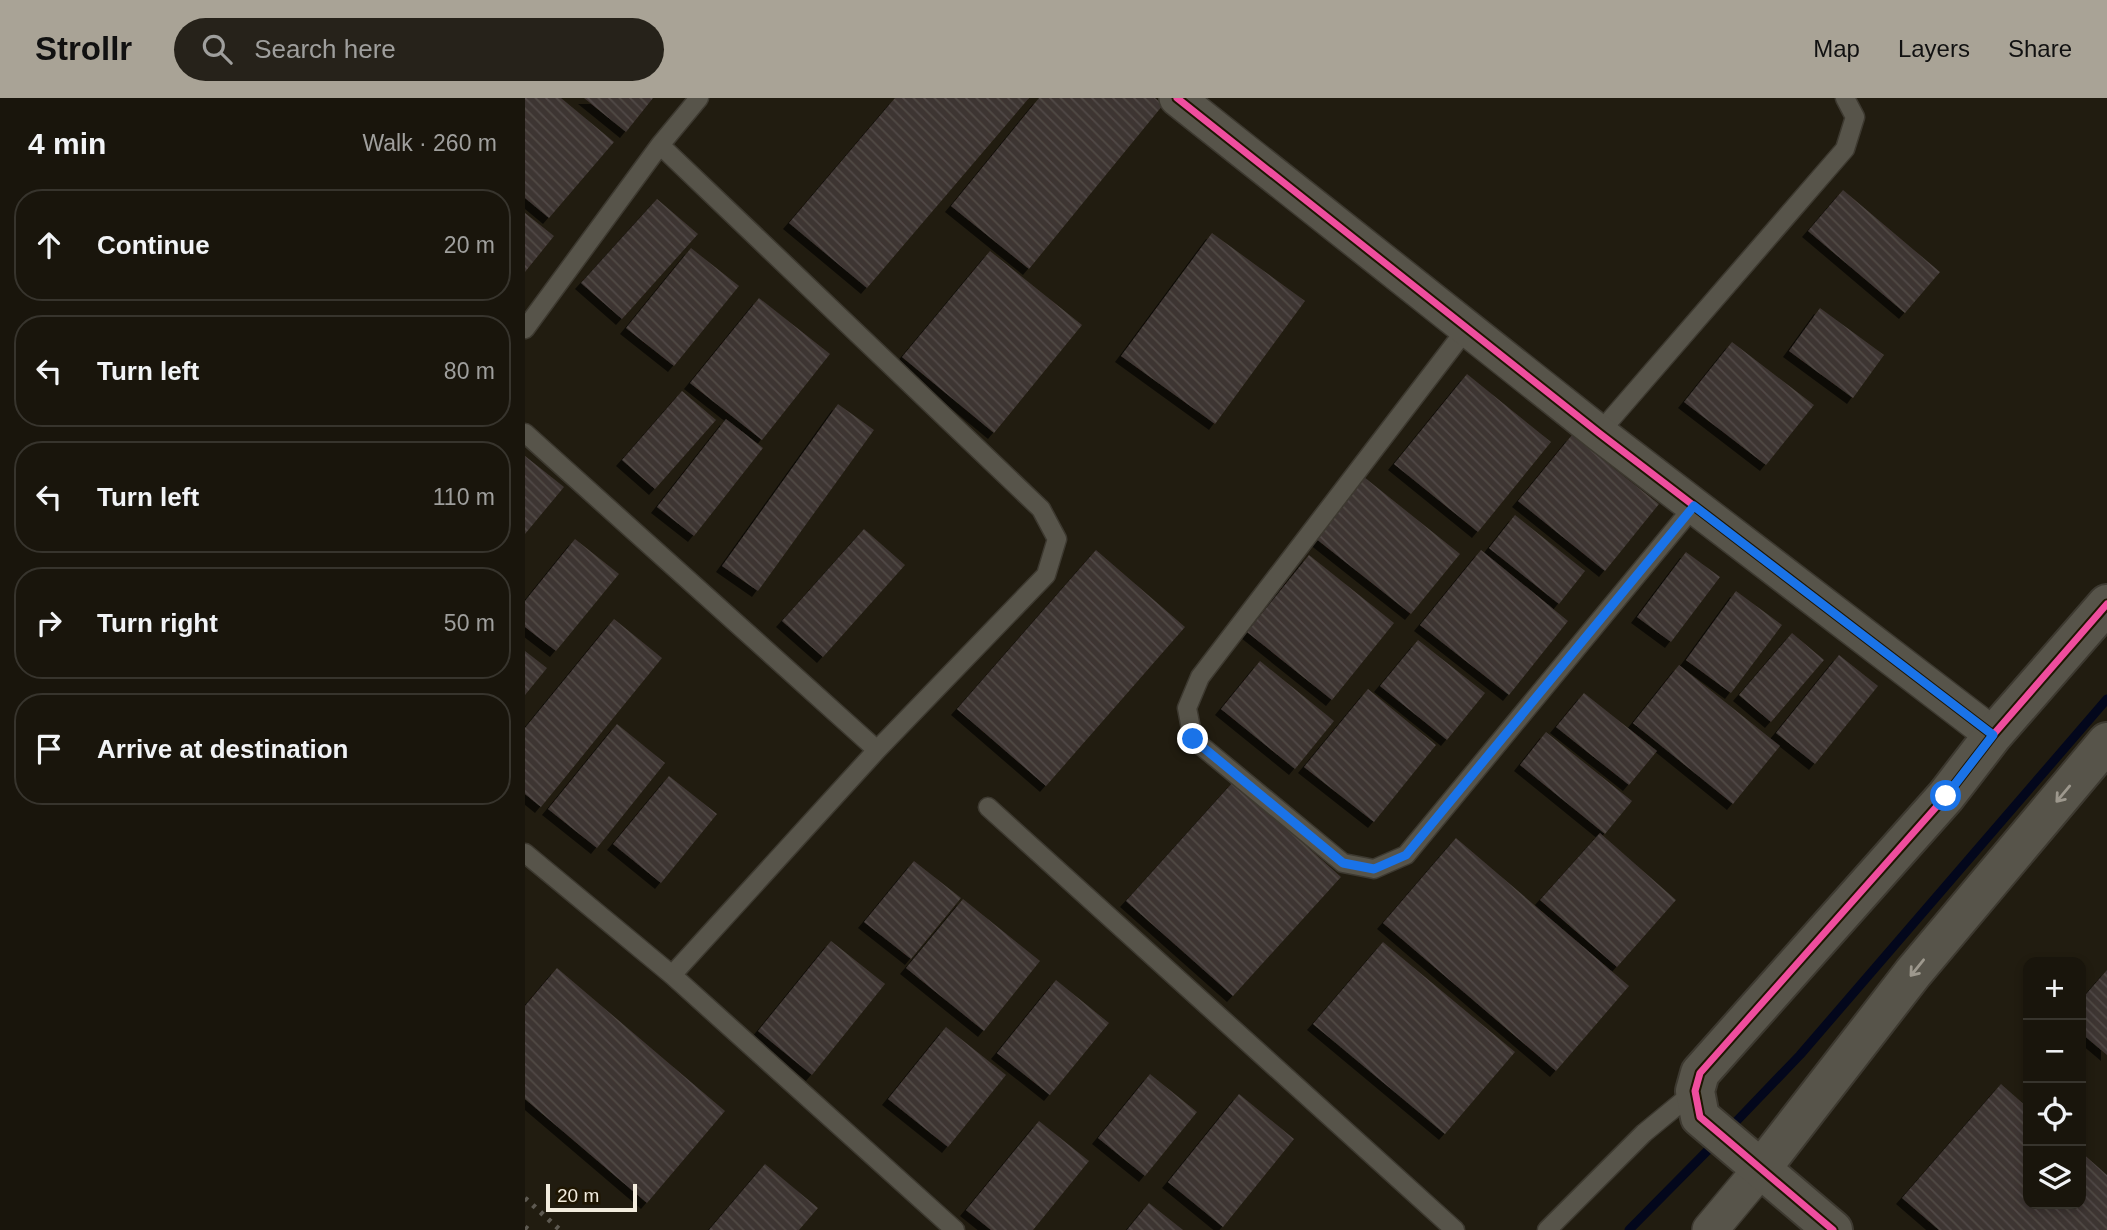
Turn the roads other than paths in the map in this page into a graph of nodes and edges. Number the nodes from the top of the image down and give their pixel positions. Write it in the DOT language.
graph roads {
  1 [pos="699,98"];
  2 [pos="1177,98"];
  3 [pos="1845,98"];
  4 [pos="660,145"];
  5 [pos="1467,328"];
  6 [pos="525,329"];
  7 [pos="525,433"];
  8 [pos="1599,433"];
  9 [pos="1694,506"];
  10 [pos="2107,604"];
  11 [pos="1993,735"];
  12 [pos="2107,742"];
  13 [pos="877,750"];
  14 [pos="988,807"];
  15 [pos="525,853"];
  16 [pos="672,975"];
  17 [pos="1697,1104"];
  18 [pos="1751,1161"];
  19 [pos="1814,1224"];
  20 [pos="955,1230"];
  21 [pos="1455,1230"];
  22 [pos="1547,1230"];
  23 [pos="1710,1230"];
  1 -- 4 [label="lane"];
  2 -- 5 [label="street"];
  3 -- 8 [label="lane"];
  4 -- 6 [label="lane"];
  4 -- 13 [label="lane"];
  5 -- 8 [label="street"];
  5 -- 9 [label="lane"];
  7 -- 13 [label="lane"];
  8 -- 9 [label="street"];
  9 -- 11 [label="street"];
  10 -- 11 [label="street"];
  11 -- 17 [label="street"];
  12 -- 18 [label="street, one-way"];
  13 -- 16 [label="lane"];
  14 -- 21 [label="lane"];
  15 -- 16 [label="lane"];
  16 -- 20 [label="lane"];
  17 -- 18 [label="street"];
  17 -- 22 [label="lane"];
  18 -- 19 [label="street"];
  18 -- 23 [label="street"];
}
